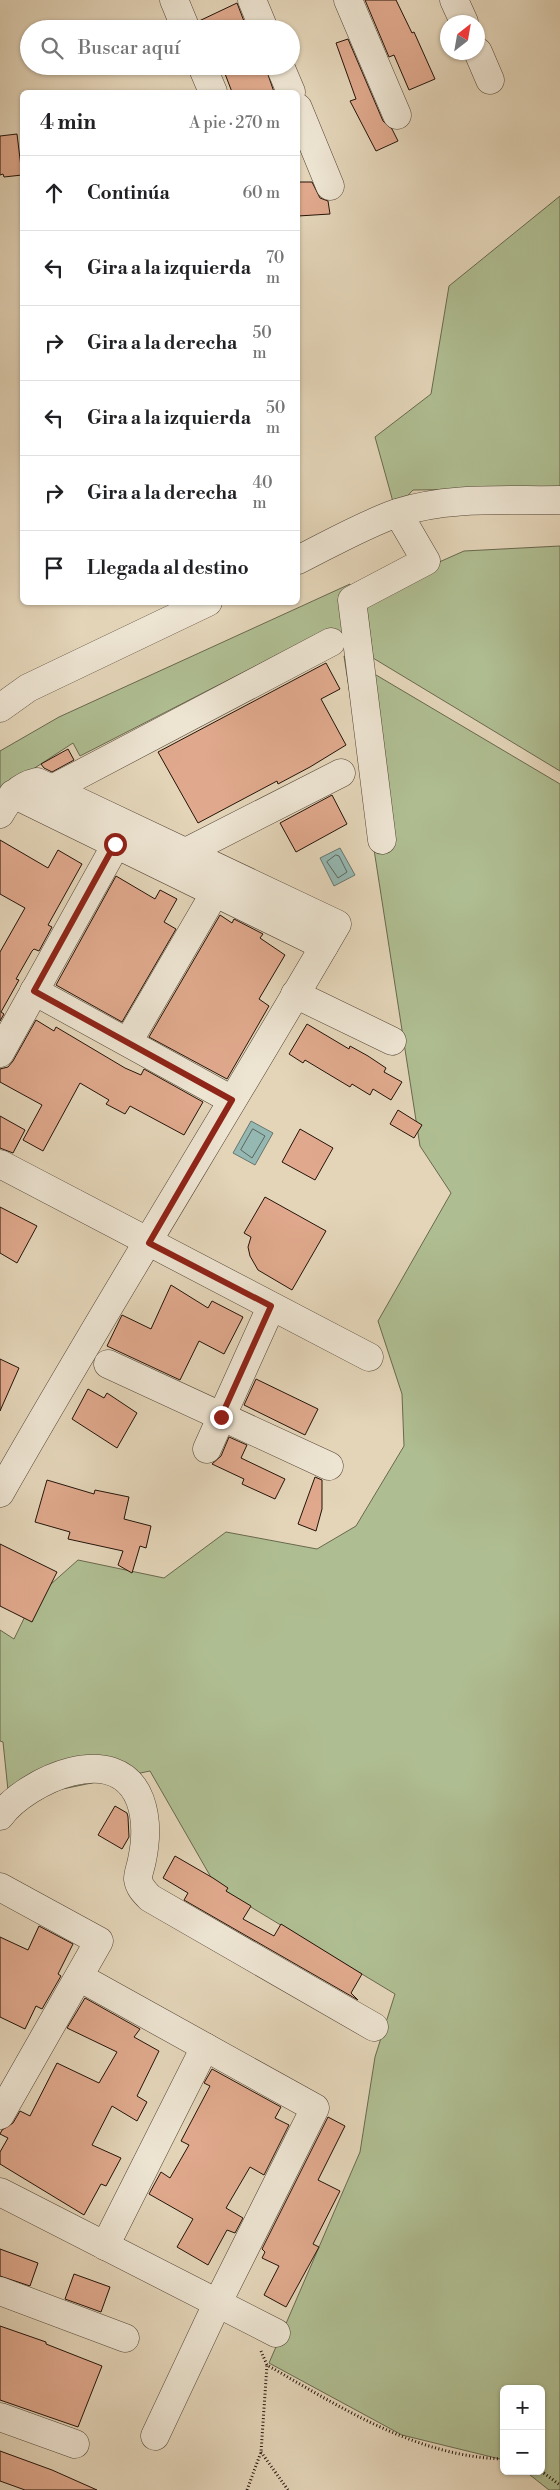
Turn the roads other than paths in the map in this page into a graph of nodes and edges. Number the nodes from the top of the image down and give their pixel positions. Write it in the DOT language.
graph roads {
  1 [pos="174,0"];
  2 [pos="252,0"];
  3 [pos="348,0"];
  4 [pos="454,0"];
  5 [pos="461,15"];
  6 [pos="182,20"];
  7 [pos="260,20"];
  8 [pos="481,60"];
  9 [pos="206,75"];
  10 [pos="284,75"];
  11 [pos="490,80"];
  12 [pos="213,90"];
  13 [pos="290,90"];
  14 [pos="300,113"];
  15 [pos="397,114"];
  16 [pos="330,186"];
  17 [pos="560,500"];
  18 [pos="405,526"];
  19 [pos="300,559"];
  20 [pos="202,605"];
  21 [pos="331,642"];
  22 [pos="0,708"];
  23 [pos="341,773"];
  24 [pos="52,789"];
  25 [pos="6,804"];
  26 [pos="121,834"];
  27 [pos="382,840"];
  28 [pos="186,852"];
  29 [pos="221,882"];
  30 [pos="34,991"];
  31 [pos="295,994"];
  32 [pos="392,1041"];
  33 [pos="128,1042"];
  34 [pos="0,1053"];
  35 [pos="232,1100"];
  36 [pos="0,1164"];
  37 [pos="149,1243"];
  38 [pos="271,1306"];
  39 [pos="368,1358"];
  40 [pos="108,1364"];
  41 [pos="221,1417"];
  42 [pos="207,1449"];
  43 [pos="328,1466"];
  44 [pos="0,1493"];
  45 [pos="0,1816"];
  46 [pos="0,1887"];
  47 [pos="79,1977"];
  48 [pos="374,2027"];
  49 [pos="205,2047"];
  50 [pos="0,2115"];
  51 [pos="0,2192"];
  52 [pos="104,2246"];
  53 [pos="0,2291"];
  54 [pos="216,2304"];
  55 [pos="125,2338"];
  56 [pos="267,2338"];
  57 [pos="0,2417"];
  58 [pos="154,2436"];
  59 [pos="75,2444"];
  1 -- 6 [label="street"];
  2 -- 7 [label="street"];
  3 -- 15 [label="street"];
  4 -- 5 [label="street"];
  8 -- 11 [label="street"];
  9 -- 12 [label="street"];
  10 -- 13 [label="street"];
  14 -- 16 [label="street"];
  17 -- 18 [label="street"];
  18 -- 19 [label="street"];
  18 -- 27 [label="street"];
  20 -- 22 [label="street"];
  21 -- 24 [label="street"];
  23 -- 28 [label="street"];
  24 -- 25 [label="street"];
  24 -- 26 [label="street"];
  25 -- 26 [label="street"];
  26 -- 28 [label="street"];
  26 -- 29 [label="street"];
  26 -- 30 [label="street"];
  28 -- 29 [label="street"];
  29 -- 31 [label="street"];
  29 -- 33 [label="street"];
  30 -- 33 [label="street"];
  30 -- 34 [label="street"];
  31 -- 32 [label="street"];
  31 -- 35 [label="street"];
  33 -- 35 [label="street"];
  35 -- 37 [label="street"];
  36 -- 37 [label="street"];
  37 -- 38 [label="street"];
  37 -- 44 [label="street"];
  38 -- 39 [label="street"];
  38 -- 41 [label="street"];
  40 -- 41 [label="street"];
  41 -- 42 [label="street"];
  41 -- 43 [label="street"];
  45 -- 48 [label="street"];
  46 -- 47 [label="street"];
  47 -- 49 [label="street"];
  47 -- 50 [label="street"];
  49 -- 52 [label="street"];
  49 -- 54 [label="street"];
  51 -- 52 [label="street"];
  52 -- 54 [label="street"];
  53 -- 55 [label="street"];
  54 -- 56 [label="street"];
  54 -- 58 [label="street"];
  57 -- 59 [label="street"];
}
